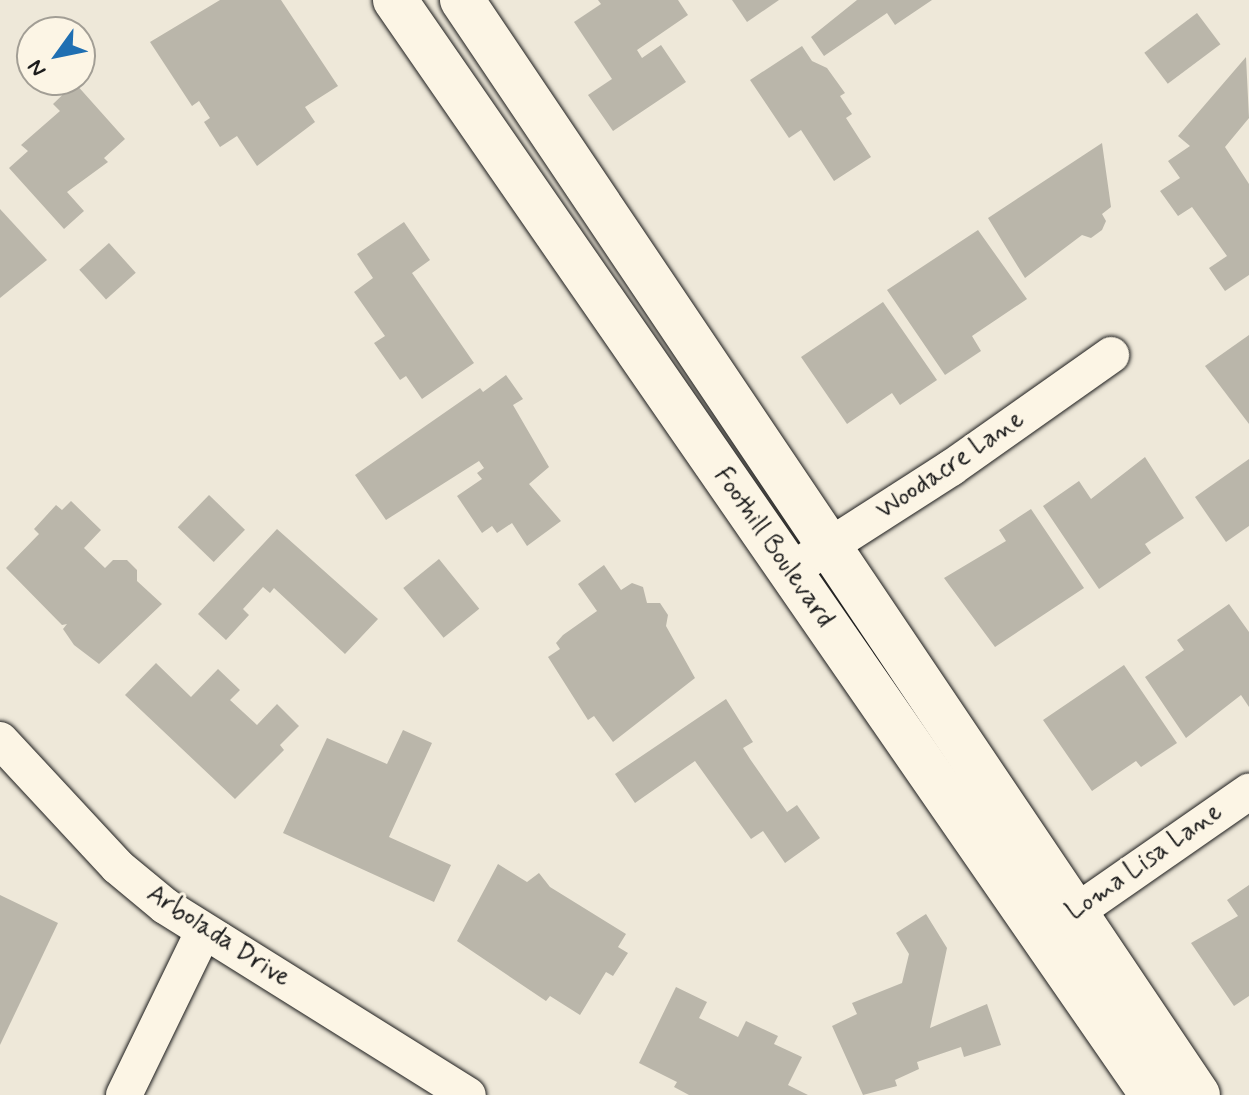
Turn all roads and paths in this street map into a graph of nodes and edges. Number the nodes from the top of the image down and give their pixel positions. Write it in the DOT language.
graph roads {
  1 [pos="462,0"];
  2 [pos="407,4"];
  3 [pos="1111,355"];
  4 [pos="828,545"];
  5 [pos="789,572"];
  6 [pos="0,740"];
  7 [pos="1249,792"];
  8 [pos="1058,924"];
  9 [pos="203,932"];
  10 [pos="1174,1091"];
  11 [pos="124,1095"];
  12 [pos="468,1095"];
  1 -- 4 [label="main road, Foothill Boulevard"];
  2 -- 5 [label="main road, Foothill Boulevard"];
  3 -- 4 [label="street, Woodacre Lane"];
  4 -- 5 [label="street, Woodacre Lane"];
  4 -- 8 [label="main road, Foothill Boulevard"];
  5 -- 8 [label="main road, Foothill Boulevard"];
  6 -- 9 [label="street, Arbolada Drive"];
  7 -- 8 [label="street, Loma Lisa Lane"];
  8 -- 10 [label="main road, Foothill Boulevard"];
  9 -- 11 [label="street"];
  9 -- 12 [label="street, Arbolada Drive"];
}
